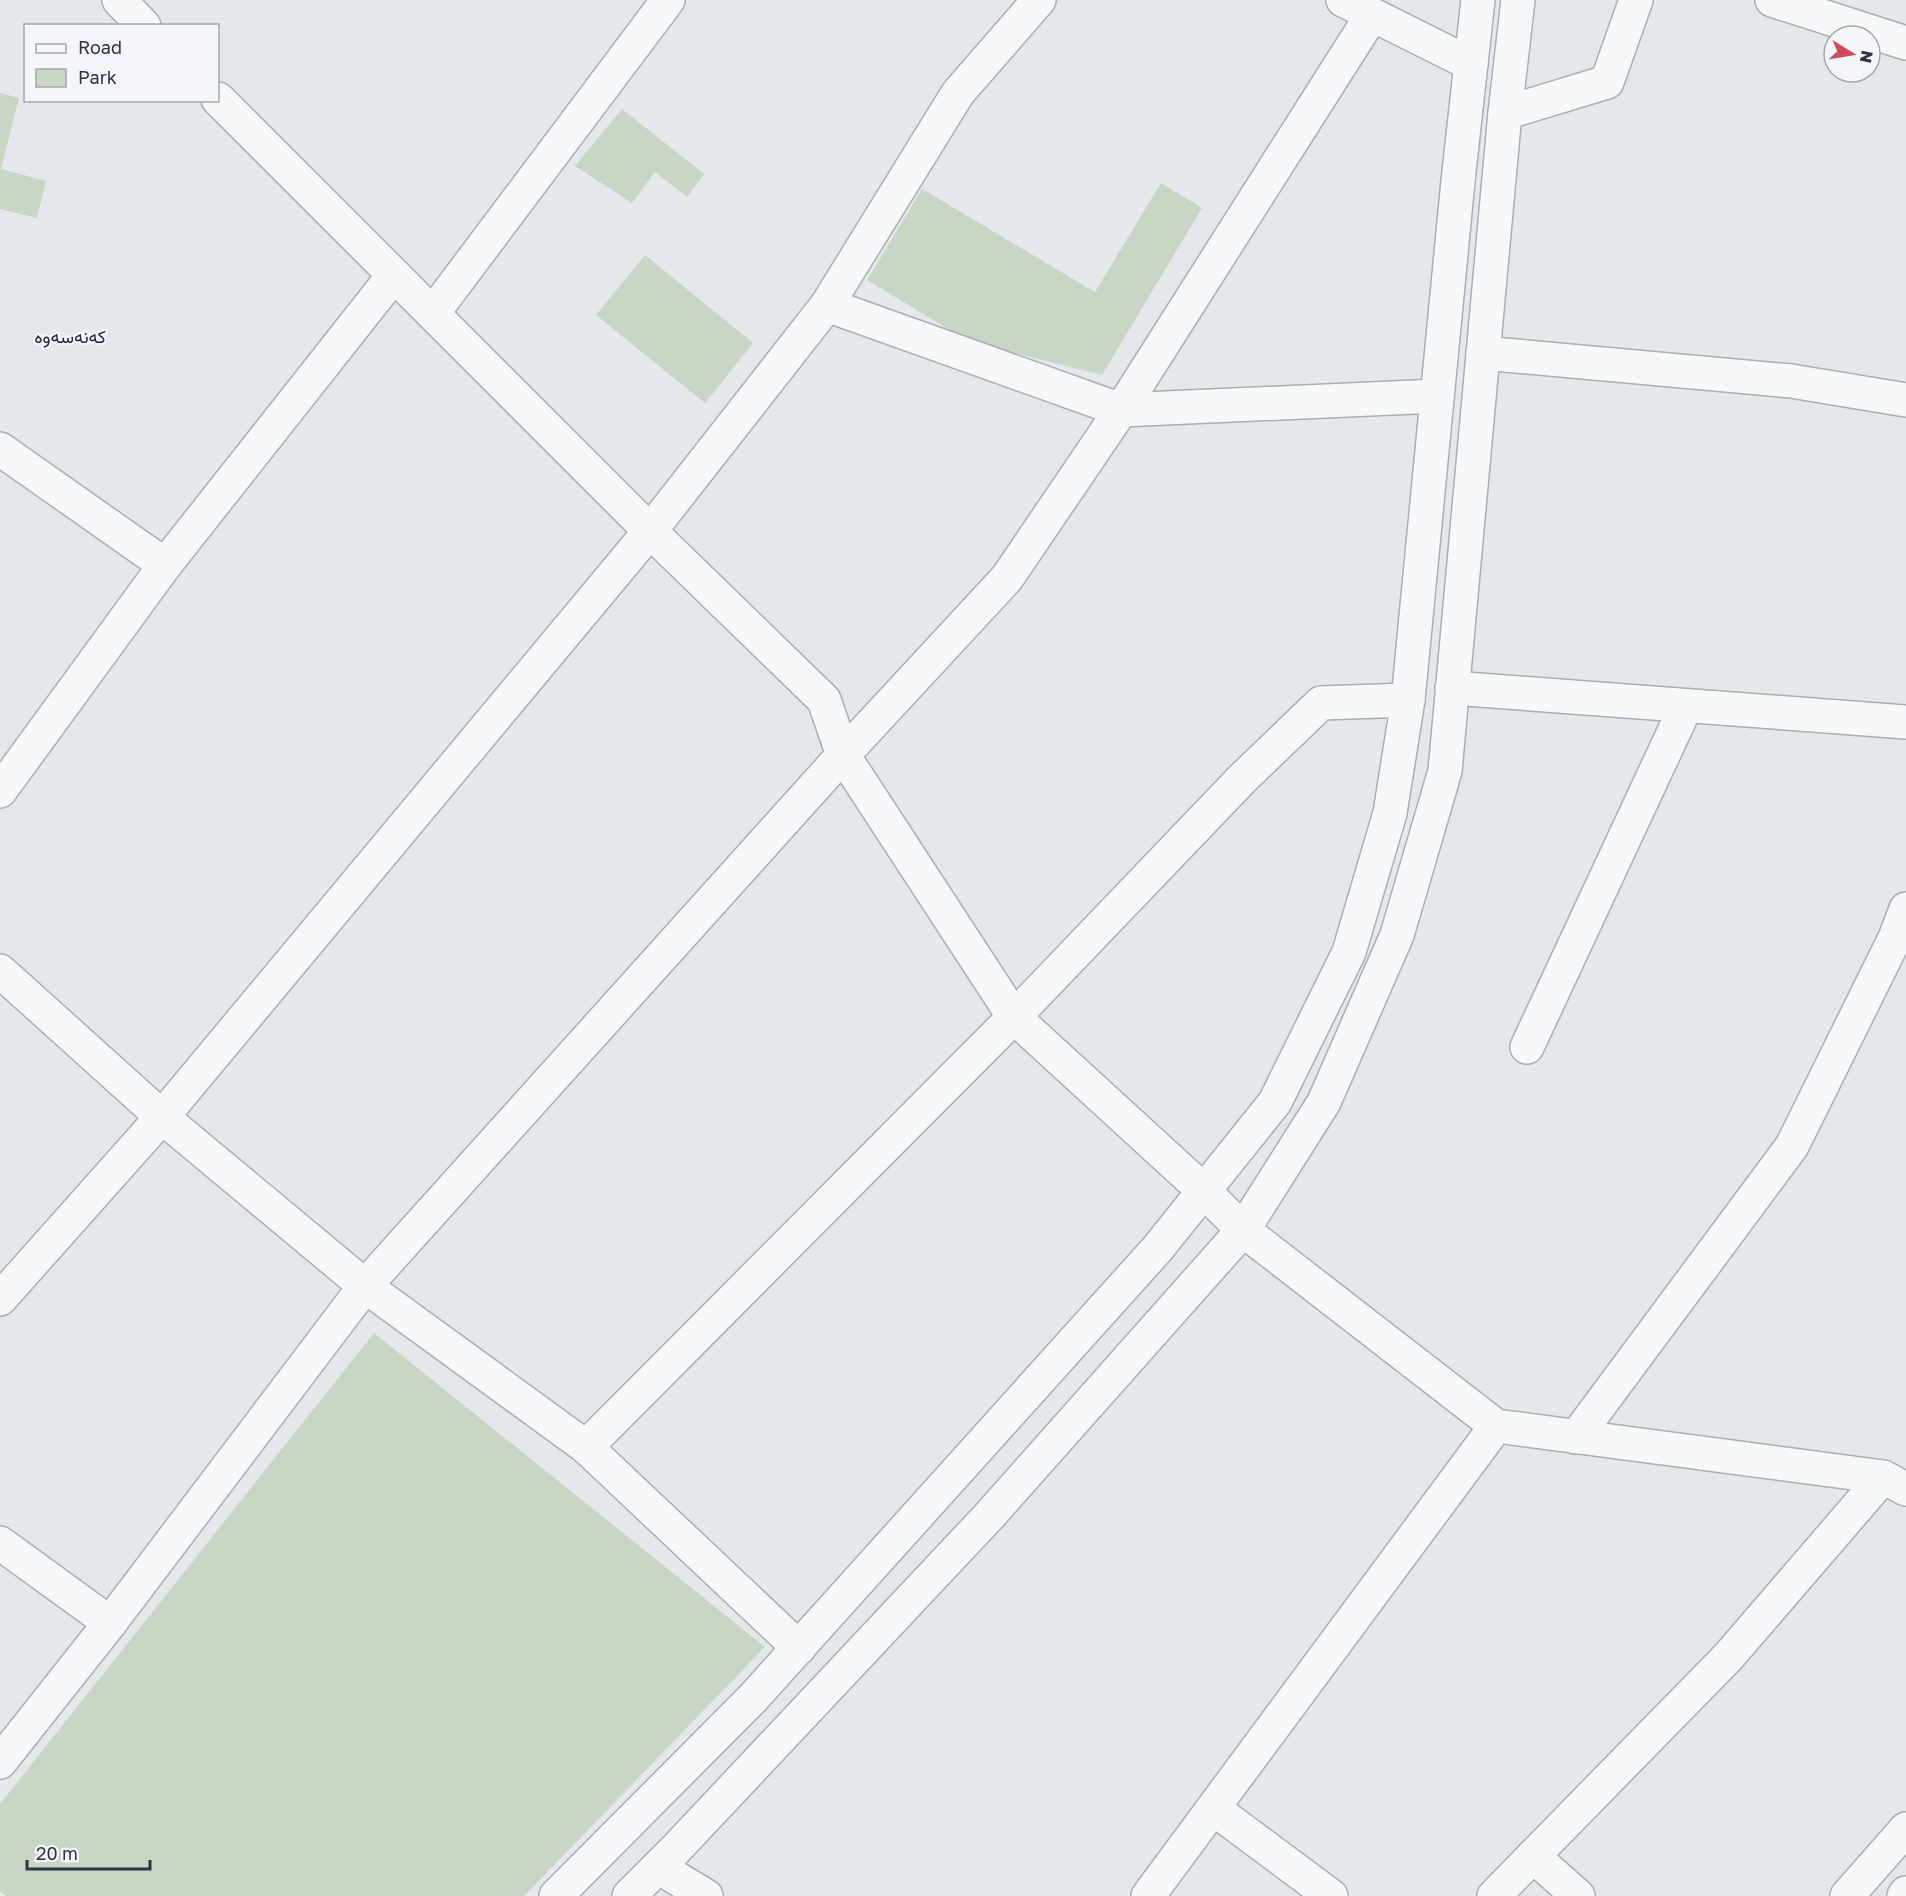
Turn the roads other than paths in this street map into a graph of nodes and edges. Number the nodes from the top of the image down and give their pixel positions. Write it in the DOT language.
graph roads {
  1 [pos="119,0"];
  2 [pos="156,0"];
  3 [pos="668,0"];
  4 [pos="1039,0"];
  5 [pos="1343,0"];
  6 [pos="1478,0"];
  7 [pos="1518,0"];
  8 [pos="1636,0"];
  9 [pos="1772,0"];
  10 [pos="1372,15"];
  11 [pos="144,24"];
  12 [pos="147,24"];
  13 [pos="1906,43"];
  14 [pos="1471,64"];
  15 [pos="219,100"];
  16 [pos="1505,113"];
  17 [pos="394,275"];
  18 [pos="827,305"];
  19 [pos="433,313"];
  20 [pos="1483,353"];
  21 [pos="1437,396"];
  22 [pos="1906,400"];
  23 [pos="1121,410"];
  24 [pos="0,448"];
  25 [pos="650,531"];
  26 [pos="165,565"];
  27 [pos="1452,688"];
  28 [pos="1408,700"];
  29 [pos="1686,706"];
  30 [pos="1906,722"];
  31 [pos="843,755"];
  32 [pos="0,790"];
  33 [pos="1906,909"];
  34 [pos="0,970"];
  35 [pos="1014,1017"];
  36 [pos="1527,1047"];
  37 [pos="162,1117"];
  38 [pos="1204,1191"];
  39 [pos="1243,1230"];
  40 [pos="365,1286"];
  41 [pos="0,1299"];
  42 [pos="1496,1426"];
  43 [pos="1576,1437"];
  44 [pos="586,1447"];
  45 [pos="1894,1483"];
  46 [pos="0,1543"];
  47 [pos="110,1623"];
  48 [pos="799,1648"];
  49 [pos="0,1761"];
  50 [pos="1214,1809"];
  51 [pos="1906,1828"];
  52 [pos="1533,1856"];
  53 [pos="658,1867"];
  54 [pos="556,1896"];
  55 [pos="629,1896"];
  56 [pos="706,1896"];
  57 [pos="1148,1896"];
  58 [pos="1331,1896"];
  59 [pos="1494,1896"];
  60 [pos="1578,1896"];
  61 [pos="1847,1896"];
  1 -- 11 [label="street"];
  2 -- 12 [label="street"];
  3 -- 19 [label="street"];
  4 -- 18 [label="street"];
  5 -- 10 [label="street"];
  6 -- 14 [label="street"];
  7 -- 16 [label="street"];
  8 -- 16 [label="street"];
  9 -- 13 [label="street"];
  10 -- 14 [label="street"];
  10 -- 23 [label="street"];
  14 -- 21 [label="street"];
  15 -- 17 [label="street"];
  16 -- 20 [label="street"];
  17 -- 19 [label="street"];
  17 -- 26 [label="street"];
  18 -- 23 [label="street"];
  18 -- 25 [label="street"];
  19 -- 25 [label="street"];
  20 -- 22 [label="street"];
  20 -- 27 [label="street"];
  21 -- 23 [label="street"];
  21 -- 28 [label="street"];
  23 -- 31 [label="street"];
  24 -- 26 [label="street"];
  25 -- 31 [label="street"];
  25 -- 37 [label="street"];
  26 -- 32 [label="street"];
  27 -- 29 [label="street"];
  27 -- 39 [label="street"];
  28 -- 35 [label="street"];
  28 -- 38 [label="street"];
  29 -- 30 [label="street"];
  29 -- 36 [label="street"];
  31 -- 35 [label="street"];
  31 -- 40 [label="street"];
  33 -- 43 [label="street"];
  34 -- 37 [label="street"];
  35 -- 38 [label="street"];
  35 -- 44 [label="street"];
  37 -- 40 [label="street"];
  37 -- 41 [label="street"];
  38 -- 39 [label="street"];
  38 -- 48 [label="street"];
  39 -- 42 [label="street"];
  39 -- 53 [label="street"];
  40 -- 44 [label="street"];
  40 -- 47 [label="street"];
  42 -- 43 [label="street"];
  42 -- 50 [label="street"];
  43 -- 45 [label="street"];
  44 -- 48 [label="street"];
  45 -- 52 [label="street"];
  46 -- 47 [label="street"];
  47 -- 49 [label="street"];
  48 -- 54 [label="street"];
  50 -- 57 [label="street"];
  50 -- 58 [label="street"];
  51 -- 61 [label="street"];
  52 -- 59 [label="street"];
  52 -- 60 [label="street"];
  53 -- 55 [label="street"];
  53 -- 56 [label="street"];
}
